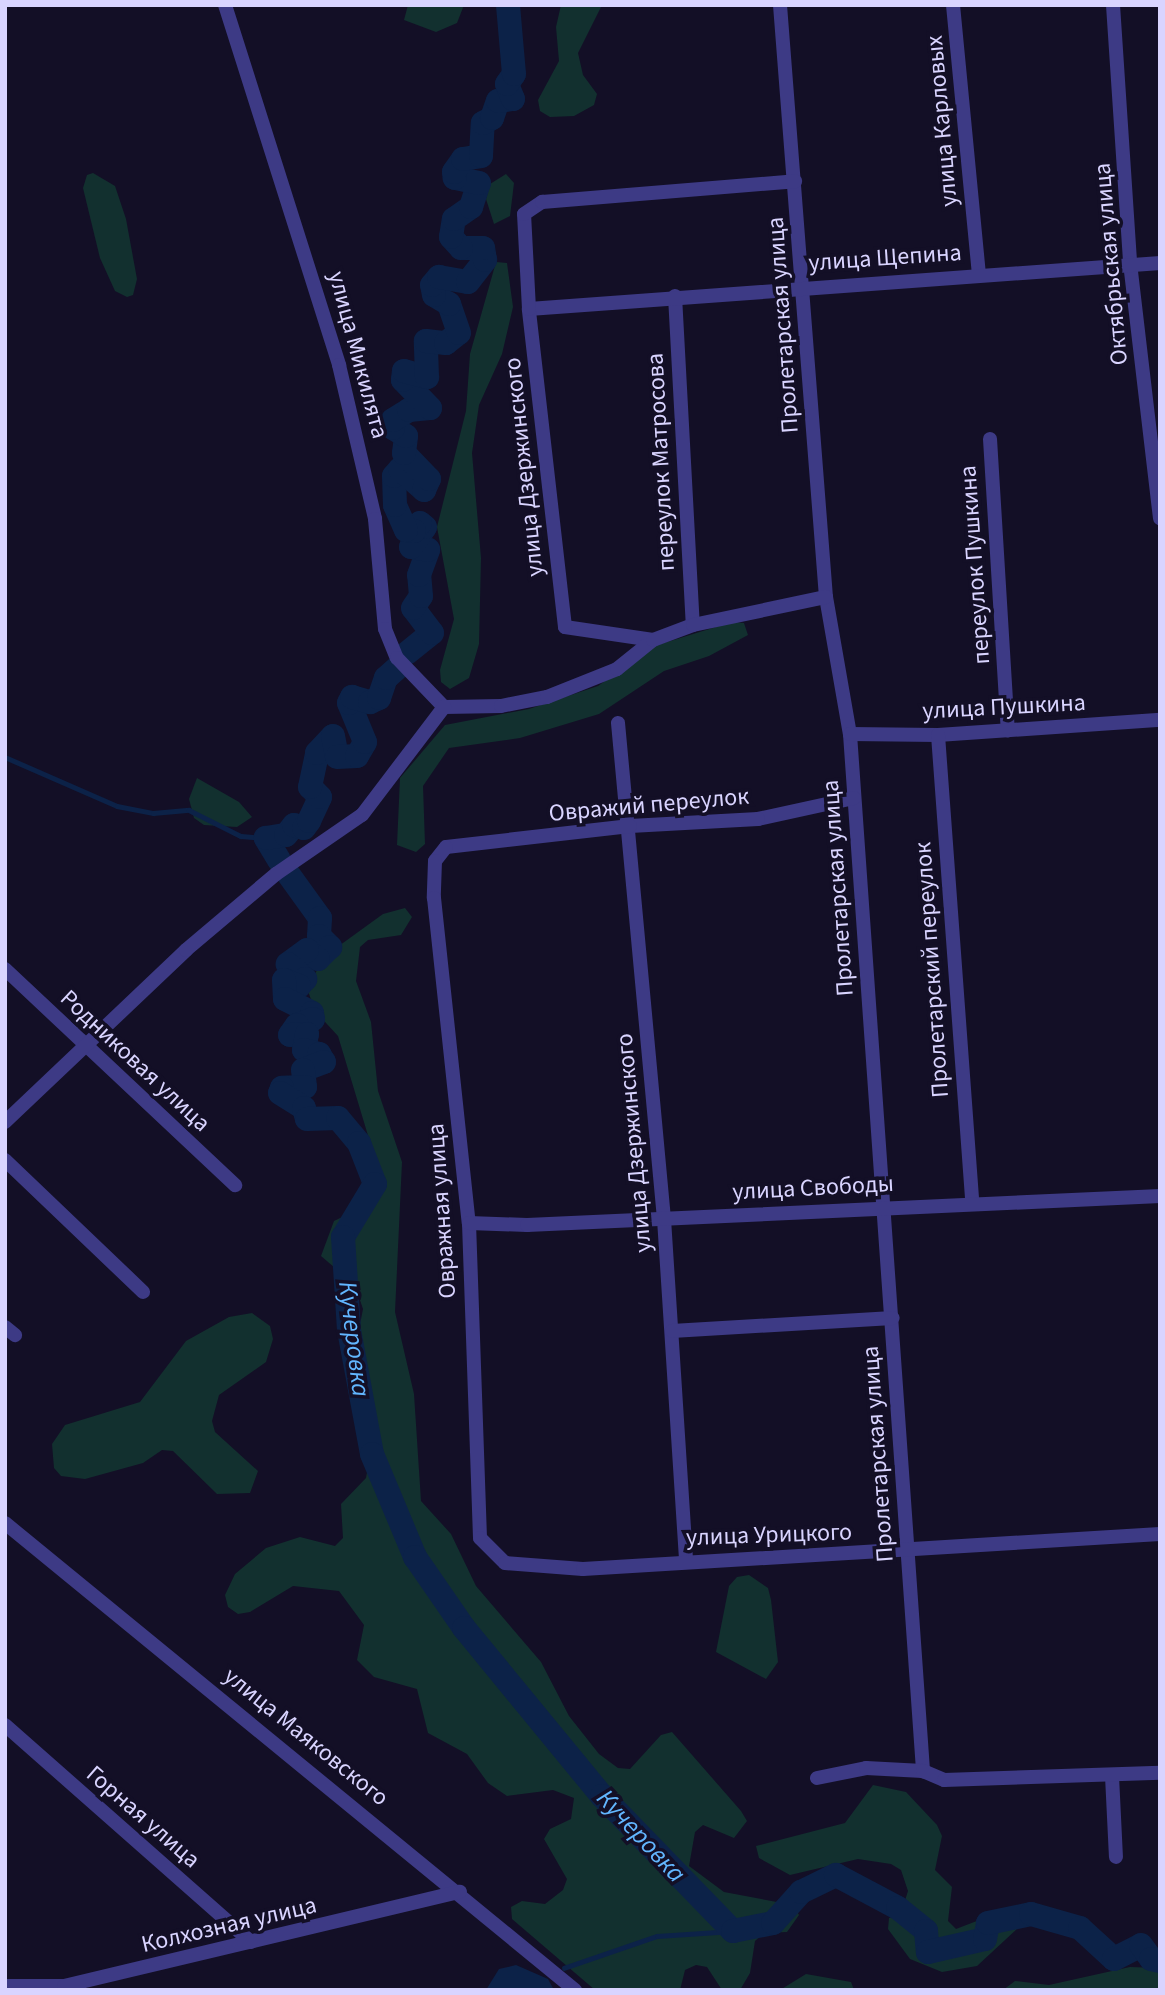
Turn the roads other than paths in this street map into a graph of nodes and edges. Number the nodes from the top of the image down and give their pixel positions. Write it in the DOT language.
graph roads {
  1 [pos="225,5"];
  2 [pos="780,5"];
  3 [pos="953,5"];
  4 [pos="1113,5"];
  5 [pos="794,181"];
  6 [pos="1130,263"];
  7 [pos="1160,263"];
  8 [pos="979,274"];
  9 [pos="803,287"];
  10 [pos="674,296"];
  11 [pos="529,309"];
  12 [pos="990,439"];
  13 [pos="1160,518"];
  14 [pos="826,597"];
  15 [pos="693,625"];
  16 [pos="653,640"];
  17 [pos="444,707"];
  18 [pos="1160,720"];
  19 [pos="618,723"];
  20 [pos="1008,730"];
  21 [pos="850,734"];
  22 [pos="938,735"];
  23 [pos="854,798"];
  24 [pos="630,826"];
  25 [pos="446,848"];
  26 [pos="5,969"];
  27 [pos="84,1045"];
  28 [pos="5,1122"];
  29 [pos="5,1160"];
  30 [pos="234,1185"];
  31 [pos="1160,1196"];
  32 [pos="972,1203"];
  33 [pos="882,1205"];
  34 [pos="664,1219"];
  35 [pos="469,1223"];
  36 [pos="143,1292"];
  37 [pos="892,1318"];
  38 [pos="672,1331"];
  39 [pos="5,1523"];
  40 [pos="1160,1534"];
  41 [pos="907,1550"];
  42 [pos="686,1560"];
  43 [pos="505,1563"];
  44 [pos="5,1725"];
  45 [pos="923,1771"];
  46 [pos="1160,1773"];
  47 [pos="1112,1776"];
  48 [pos="817,1778"];
  49 [pos="1116,1857"];
  50 [pos="460,1892"];
  51 [pos="251,1942"];
  52 [pos="5,1986"];
  53 [pos="575,1990"];
  1 -- 17 [label="street, улица Микилята"];
  2 -- 5 [label="street, Пролетарская улица"];
  3 -- 8 [label="street, улица Карловых"];
  4 -- 6 [label="street, Октябрьская улица"];
  5 -- 9 [label="street, Пролетарская улица"];
  5 -- 11 [label="street, улица Дзержинского"];
  6 -- 7 [label="street, улица Щепина"];
  6 -- 8 [label="street, улица Щепина"];
  6 -- 13 [label="street, Октябрьская улица"];
  8 -- 9 [label="street, улица Щепина"];
  9 -- 10 [label="street, улица Щепина"];
  9 -- 14 [label="street, Пролетарская улица"];
  10 -- 11 [label="street, улица Щепина"];
  10 -- 15 [label="street, переулок Матросова"];
  11 -- 16 [label="street, улица Дзержинского"];
  12 -- 20 [label="street, переулок Пушкина"];
  14 -- 15 [label="street"];
  14 -- 21 [label="street, Пролетарская улица"];
  15 -- 16 [label="street"];
  16 -- 17 [label="street"];
  17 -- 27 [label="street"];
  18 -- 20 [label="street, улица Пушкина"];
  19 -- 24 [label="street, улица Дзержинского"];
  20 -- 22 [label="street, улица Пушкина"];
  21 -- 22 [label="street, улица Пушкина"];
  21 -- 23 [label="street, Пролетарская улица"];
  22 -- 32 [label="street, Пролетарский переулок"];
  23 -- 24 [label="street, Овражий переулок"];
  23 -- 33 [label="street, Пролетарская улица"];
  24 -- 25 [label="street, Овражий переулок"];
  24 -- 34 [label="street, улица Дзержинского"];
  25 -- 35 [label="street, Овражная улица"];
  26 -- 27 [label="street, Родниковая улица"];
  27 -- 28 [label="street"];
  27 -- 30 [label="street, Родниковая улица"];
  29 -- 36 [label="street"];
  31 -- 32 [label="street, улица Свободы"];
  32 -- 33 [label="street, улица Свободы"];
  33 -- 34 [label="street, улица Свободы"];
  33 -- 37 [label="street, Пролетарская улица"];
  34 -- 35 [label="street, улица Свободы"];
  34 -- 38 [label="street, улица Дзержинского"];
  35 -- 43 [label="street, Овражная улица"];
  37 -- 38 [label="street"];
  37 -- 41 [label="street, Пролетарская улица"];
  38 -- 42 [label="street, улица Дзержинского"];
  39 -- 50 [label="street, улица Маяковского"];
  40 -- 41 [label="street, улица Урицкого"];
  41 -- 42 [label="street, улица Урицкого"];
  41 -- 45 [label="street, Пролетарская улица"];
  42 -- 43 [label="street, улица Урицкого"];
  44 -- 51 [label="street, Горная улица"];
  45 -- 47 [label="street"];
  45 -- 48 [label="street"];
  46 -- 47 [label="street"];
  47 -- 49 [label="street"];
  50 -- 51 [label="street, Колхозная улица"];
  50 -- 53 [label="street, улица Маяковского"];
  51 -- 52 [label="street, Колхозная улица"];
}
